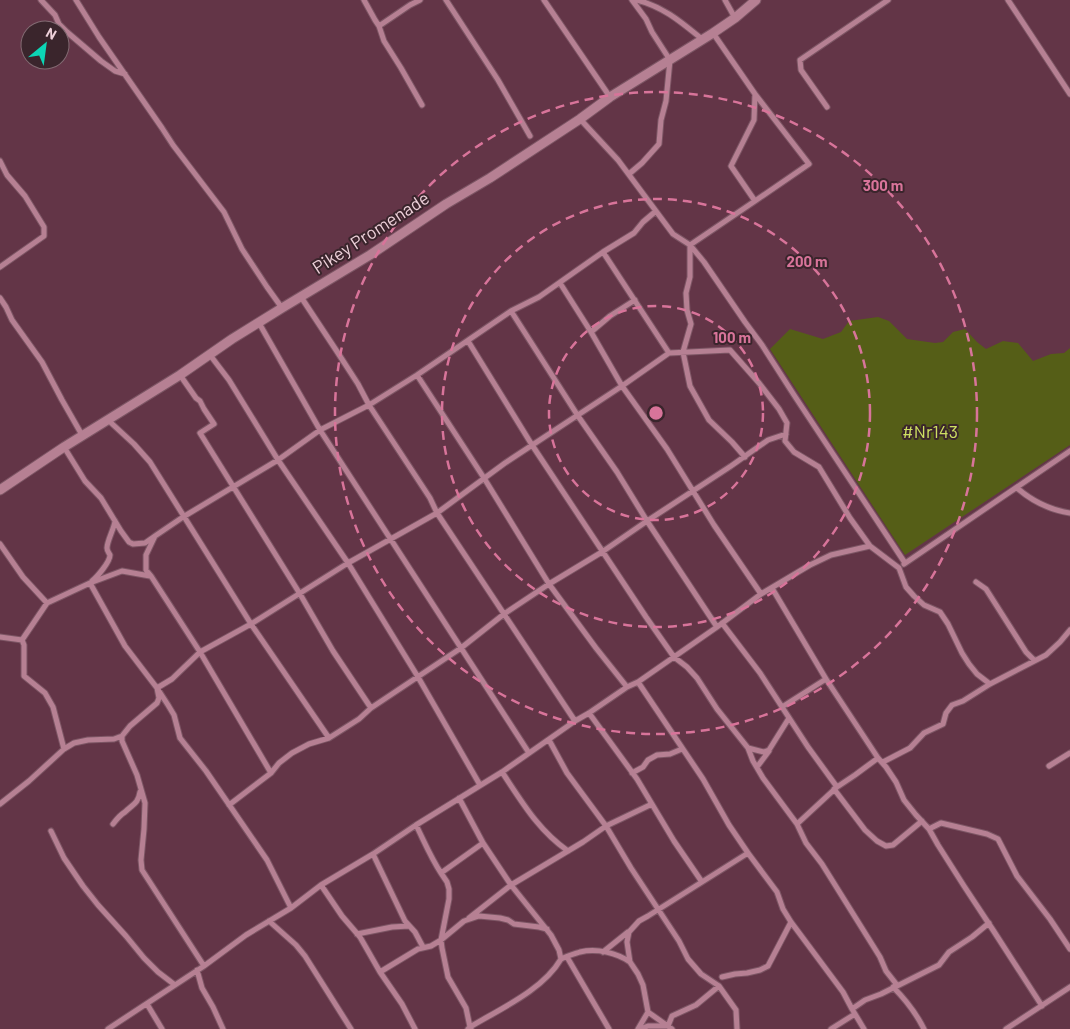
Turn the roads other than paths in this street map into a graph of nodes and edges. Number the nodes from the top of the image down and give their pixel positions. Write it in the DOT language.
graph roads {
  1 [pos="41,0"];
  2 [pos="76,0"];
  3 [pos="364,0"];
  4 [pos="420,0"];
  5 [pos="446,0"];
  6 [pos="544,0"];
  7 [pos="632,0"];
  8 [pos="637,0"];
  9 [pos="756,0"];
  10 [pos="888,0"];
  11 [pos="1008,0"];
  12 [pos="726,1"];
  13 [pos="735,18"];
  14 [pos="379,26"];
  15 [pos="713,33"];
  16 [pos="702,39"];
  17 [pos="670,60"];
  18 [pos="125,74"];
  19 [pos="1070,83"];
  20 [pos="1064,87"];
  21 [pos="755,94"];
  22 [pos="1070,94"];
  23 [pos="610,97"];
  24 [pos="422,105"];
  25 [pos="827,107"];
  26 [pos="580,119"];
  27 [pos="530,136"];
  28 [pos="0,161"];
  29 [pos="629,174"];
  30 [pos="755,201"];
  31 [pos="656,211"];
  32 [pos="690,245"];
  33 [pos="603,252"];
  34 [pos="0,267"];
  35 [pos="560,283"];
  36 [pos="301,297"];
  37 [pos="0,298"];
  38 [pos="635,300"];
  39 [pos="282,308"];
  40 [pos="511,311"];
  41 [pos="259,324"];
  42 [pos="591,332"];
  43 [pos="468,340"];
  44 [pos="683,352"];
  45 [pos="669,353"];
  46 [pos="210,355"];
  47 [pos="180,375"];
  48 [pos="417,375"];
  49 [pos="622,386"];
  50 [pos="369,405"];
  51 [pos="578,416"];
  52 [pos="108,420"];
  53 [pos="320,430"];
  54 [pos="786,434"];
  55 [pos="82,435"];
  56 [pos="532,445"];
  57 [pos="64,447"];
  58 [pos="1070,451"];
  59 [pos="745,457"];
  60 [pos="278,460"];
  61 [pos="484,478"];
  62 [pos="233,486"];
  63 [pos="1017,488"];
  64 [pos="0,490"];
  65 [pos="694,492"];
  66 [pos="437,512"];
  67 [pos="1070,513"];
  68 [pos="183,517"];
  69 [pos="115,520"];
  70 [pos="647,521"];
  71 [pos="156,536"];
  72 [pos="390,539"];
  73 [pos="0,544"];
  74 [pos="870,546"];
  75 [pos="602,552"];
  76 [pos="348,563"];
  77 [pos="905,563"];
  78 [pos="899,568"];
  79 [pos="151,576"];
  80 [pos="976,582"];
  81 [pos="90,583"];
  82 [pos="549,584"];
  83 [pos="772,588"];
  84 [pos="300,594"];
  85 [pos="760,594"];
  86 [pos="47,603"];
  87 [pos="504,614"];
  88 [pos="250,624"];
  89 [pos="720,625"];
  90 [pos="1070,630"];
  91 [pos="1,635"];
  92 [pos="22,640"];
  93 [pos="462,648"];
  94 [pos="200,652"];
  95 [pos="674,657"];
  96 [pos="1034,660"];
  97 [pos="418,677"];
  98 [pos="826,679"];
  99 [pos="638,682"];
  100 [pos="990,684"];
  101 [pos="627,687"];
  102 [pos="157,688"];
  103 [pos="782,707"];
  104 [pos="371,708"];
  105 [pos="589,713"];
  106 [pos="789,718"];
  107 [pos="575,721"];
  108 [pos="122,736"];
  109 [pos="329,738"];
  110 [pos="549,740"];
  111 [pos="748,748"];
  112 [pos="64,749"];
  113 [pos="682,749"];
  114 [pos="769,750"];
  115 [pos="528,753"];
  116 [pos="1070,754"];
  117 [pos="881,760"];
  118 [pos="1049,766"];
  119 [pos="757,767"];
  120 [pos="271,772"];
  121 [pos="502,772"];
  122 [pos="632,773"];
  123 [pos="480,786"];
  124 [pos="835,788"];
  125 [pos="141,789"];
  126 [pos="459,798"];
  127 [pos="0,804"];
  128 [pos="652,804"];
  129 [pos="229,805"];
  130 [pos="922,821"];
  131 [pos="112,824"];
  132 [pos="797,824"];
  133 [pos="416,825"];
  134 [pos="606,826"];
  135 [pos="929,829"];
  136 [pos="51,831"];
  137 [pos="483,843"];
  138 [pos="568,851"];
  139 [pos="748,853"];
  140 [pos="373,854"];
  141 [pos="441,873"];
  142 [pos="702,882"];
  143 [pos="321,885"];
  144 [pos="511,885"];
  145 [pos="291,908"];
  146 [pos="658,909"];
  147 [pos="269,921"];
  148 [pos="464,921"];
  149 [pos="791,922"];
  150 [pos="989,923"];
  151 [pos="409,926"];
  152 [pos="547,929"];
  153 [pos="629,932"];
  154 [pos="357,934"];
  155 [pos="442,940"];
  156 [pos="423,946"];
  157 [pos="1070,949"];
  158 [pos="603,952"];
  159 [pos="564,958"];
  160 [pos="630,962"];
  161 [pos="204,966"];
  162 [pos="197,970"];
  163 [pos="380,972"];
  164 [pos="722,977"];
  165 [pos="175,985"];
  166 [pos="720,986"];
  167 [pos="895,986"];
  168 [pos="1070,987"];
  169 [pos="147,1004"];
  170 [pos="1042,1006"];
  171 [pos="648,1012"];
  172 [pos="854,1012"];
  173 [pos="470,1028"];
  174 [pos="670,1028"];
  175 [pos="108,1029"];
  176 [pos="162,1029"];
  177 [pos="224,1029"];
  178 [pos="351,1029"];
  179 [pos="415,1029"];
  180 [pos="610,1029"];
  181 [pos="639,1029"];
  182 [pos="737,1029"];
  183 [pos="832,1029"];
  184 [pos="864,1029"];
  185 [pos="924,1029"];
  186 [pos="1006,1029"];
  1 -- 18 [label="street"];
  2 -- 18 [label="street"];
  3 -- 14 [label="street"];
  4 -- 14 [label="street"];
  5 -- 27 [label="street"];
  6 -- 23 [label="street"];
  7 -- 17 [label="street"];
  8 -- 16 [label="street"];
  9 -- 13 [label="street, Pikey Promenade"];
  10 -- 25 [label="street"];
  11 -- 20 [label="street"];
  12 -- 13 [label="street"];
  13 -- 15 [label="street, Pikey Promenade"];
  14 -- 24 [label="street"];
  15 -- 16 [label="street, Pikey Promenade"];
  15 -- 21 [label="street"];
  16 -- 17 [label="street, Pikey Promenade"];
  17 -- 23 [label="street, Pikey Promenade"];
  17 -- 29 [label="street"];
  18 -- 39 [label="street"];
  19 -- 20 [label="street"];
  20 -- 22 [label="street"];
  21 -- 30 [label="street"];
  21 -- 30 [label="street"];
  23 -- 26 [label="street, Pikey Promenade"];
  26 -- 29 [label="street"];
  26 -- 36 [label="street, Pikey Promenade"];
  28 -- 34 [label="street"];
  29 -- 31 [label="street"];
  30 -- 32 [label="street"];
  31 -- 32 [label="street"];
  31 -- 33 [label="street"];
  32 -- 44 [label="street"];
  32 -- 77 [label="street"];
  33 -- 35 [label="street"];
  33 -- 38 [label="street"];
  35 -- 40 [label="street"];
  35 -- 42 [label="street"];
  36 -- 39 [label="street, Pikey Promenade"];
  36 -- 50 [label="street"];
  37 -- 55 [label="street"];
  38 -- 42 [label="street"];
  38 -- 45 [label="street"];
  39 -- 41 [label="street, Pikey Promenade"];
  40 -- 43 [label="street"];
  40 -- 51 [label="street"];
  41 -- 46 [label="street, Pikey Promenade"];
  41 -- 53 [label="street"];
  42 -- 49 [label="street"];
  43 -- 48 [label="street"];
  43 -- 56 [label="street"];
  44 -- 45 [label="street"];
  44 -- 54 [label="street"];
  44 -- 59 [label="street"];
  45 -- 49 [label="street"];
  46 -- 47 [label="street, Pikey Promenade"];
  46 -- 60 [label="street"];
  47 -- 52 [label="street, Pikey Promenade"];
  47 -- 62 [label="street"];
  48 -- 50 [label="street"];
  48 -- 61 [label="street"];
  49 -- 51 [label="street"];
  49 -- 65 [label="street"];
  50 -- 53 [label="street"];
  50 -- 66 [label="street"];
  51 -- 56 [label="street"];
  51 -- 70 [label="street"];
  52 -- 55 [label="street, Pikey Promenade"];
  52 -- 68 [label="street"];
  53 -- 60 [label="street"];
  53 -- 72 [label="street"];
  54 -- 59 [label="street"];
  54 -- 74 [label="street"];
  55 -- 57 [label="street, Pikey Promenade"];
  56 -- 61 [label="street"];
  56 -- 75 [label="street"];
  57 -- 64 [label="street, Pikey Promenade"];
  57 -- 69 [label="street"];
  58 -- 63 [label="street"];
  59 -- 65 [label="street"];
  60 -- 62 [label="street"];
  60 -- 76 [label="street"];
  61 -- 66 [label="street"];
  61 -- 82 [label="street"];
  62 -- 68 [label="street"];
  62 -- 84 [label="street"];
  63 -- 67 [label="street"];
  63 -- 77 [label="street"];
  65 -- 70 [label="street"];
  65 -- 85 [label="street"];
  66 -- 72 [label="street"];
  66 -- 87 [label="street"];
  68 -- 71 [label="street"];
  68 -- 88 [label="street"];
  69 -- 71 [label="street"];
  69 -- 81 [label="street"];
  70 -- 75 [label="street"];
  70 -- 89 [label="street"];
  71 -- 79 [label="street"];
  72 -- 76 [label="street"];
  72 -- 93 [label="street"];
  73 -- 86 [label="street"];
  74 -- 78 [label="street"];
  74 -- 83 [label="street"];
  75 -- 82 [label="street"];
  75 -- 95 [label="street"];
  76 -- 84 [label="street"];
  76 -- 97 [label="street"];
  77 -- 78 [label="street"];
  78 -- 100 [label="street"];
  79 -- 81 [label="street"];
  79 -- 94 [label="street"];
  80 -- 96 [label="street"];
  81 -- 86 [label="street"];
  81 -- 102 [label="street"];
  82 -- 87 [label="street"];
  82 -- 101 [label="street"];
  83 -- 85 [label="street"];
  83 -- 98 [label="street"];
  84 -- 88 [label="street"];
  84 -- 104 [label="street"];
  85 -- 89 [label="street"];
  86 -- 92 [label="street"];
  87 -- 93 [label="street"];
  87 -- 107 [label="street"];
  88 -- 94 [label="street"];
  88 -- 109 [label="street"];
  89 -- 95 [label="street"];
  89 -- 103 [label="street"];
  90 -- 96 [label="street"];
  91 -- 92 [label="street"];
  92 -- 112 [label="street"];
  93 -- 97 [label="street"];
  93 -- 115 [label="street"];
  94 -- 102 [label="street"];
  94 -- 120 [label="street"];
  95 -- 99 [label="street"];
  95 -- 111 [label="street"];
  96 -- 100 [label="street"];
  97 -- 104 [label="street"];
  97 -- 123 [label="street"];
  98 -- 103 [label="street"];
  98 -- 117 [label="street"];
  99 -- 101 [label="street"];
  99 -- 113 [label="street"];
  100 -- 117 [label="street"];
  101 -- 105 [label="street"];
  102 -- 108 [label="street"];
  102 -- 129 [label="street"];
  103 -- 106 [label="street"];
  104 -- 109 [label="street"];
  105 -- 107 [label="street"];
  105 -- 122 [label="street"];
  106 -- 114 [label="street"];
  106 -- 124 [label="street"];
  107 -- 110 [label="street"];
  108 -- 112 [label="street"];
  108 -- 125 [label="street"];
  109 -- 120 [label="street"];
  110 -- 115 [label="street"];
  110 -- 134 [label="street"];
  111 -- 114 [label="street"];
  111 -- 119 [label="street"];
  112 -- 127 [label="street"];
  113 -- 122 [label="street"];
  113 -- 139 [label="street"];
  114 -- 119 [label="street"];
  115 -- 121 [label="street"];
  116 -- 118 [label="street"];
  117 -- 124 [label="street"];
  117 -- 130 [label="street"];
  119 -- 132 [label="street"];
  120 -- 129 [label="street"];
  121 -- 123 [label="street"];
  121 -- 138 [label="street"];
  122 -- 128 [label="street"];
  123 -- 126 [label="street"];
  124 -- 130 [label="street"];
  124 -- 132 [label="street"];
  125 -- 131 [label="street"];
  125 -- 161 [label="street"];
  126 -- 133 [label="street"];
  126 -- 137 [label="street"];
  128 -- 134 [label="street"];
  128 -- 142 [label="street"];
  129 -- 145 [label="street"];
  130 -- 135 [label="street"];
  132 -- 167 [label="street"];
  133 -- 140 [label="street"];
  133 -- 141 [label="street"];
  134 -- 138 [label="street"];
  134 -- 146 [label="street"];
  135 -- 150 [label="street"];
  135 -- 157 [label="street"];
  136 -- 165 [label="street"];
  137 -- 141 [label="street"];
  137 -- 144 [label="street"];
  138 -- 144 [label="street"];
  139 -- 142 [label="street"];
  139 -- 149 [label="street"];
  140 -- 143 [label="street"];
  140 -- 151 [label="street"];
  141 -- 155 [label="street"];
  142 -- 146 [label="street"];
  143 -- 145 [label="street"];
  143 -- 154 [label="street"];
  144 -- 148 [label="street"];
  144 -- 152 [label="street"];
  145 -- 147 [label="street"];
  146 -- 153 [label="street"];
  146 -- 166 [label="street"];
  147 -- 161 [label="street"];
  147 -- 178 [label="street"];
  148 -- 152 [label="street"];
  148 -- 155 [label="street"];
  149 -- 164 [label="street"];
  149 -- 172 [label="street"];
  150 -- 167 [label="street"];
  150 -- 170 [label="street"];
  151 -- 154 [label="street"];
  151 -- 156 [label="street"];
  152 -- 159 [label="street"];
  153 -- 158 [label="street"];
  153 -- 160 [label="street"];
  154 -- 163 [label="street"];
  155 -- 156 [label="street"];
  155 -- 173 [label="street"];
  156 -- 163 [label="street"];
  158 -- 159 [label="street"];
  158 -- 160 [label="street"];
  159 -- 173 [label="street"];
  159 -- 180 [label="street"];
  160 -- 171 [label="street"];
  161 -- 162 [label="street"];
  162 -- 165 [label="street"];
  162 -- 177 [label="street"];
  163 -- 179 [label="street"];
  165 -- 169 [label="street"];
  166 -- 174 [label="street"];
  166 -- 182 [label="street"];
  167 -- 172 [label="street"];
  167 -- 185 [label="street"];
  168 -- 170 [label="street"];
  169 -- 175 [label="street"];
  169 -- 176 [label="street"];
  170 -- 186 [label="street"];
  171 -- 174 [label="street"];
  171 -- 181 [label="street"];
  172 -- 183 [label="street"];
  172 -- 184 [label="street"];
  174 -- 181 [label="street"];
}
